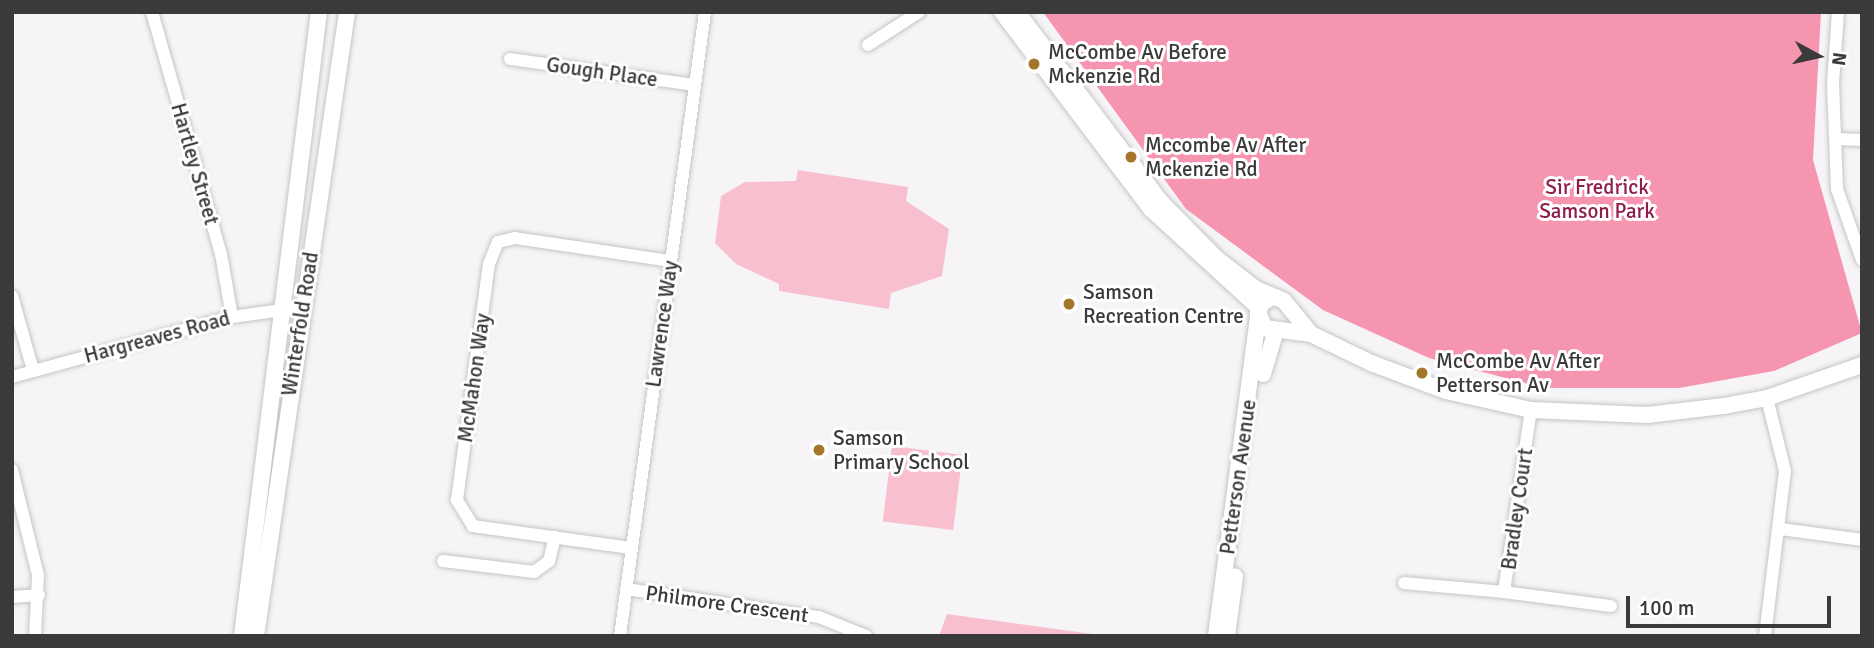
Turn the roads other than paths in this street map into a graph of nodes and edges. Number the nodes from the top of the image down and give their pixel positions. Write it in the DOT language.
graph roads {
  1 [pos="152,12"];
  2 [pos="319,12"];
  3 [pos="346,12"];
  4 [pos="705,12"];
  5 [pos="919,12"];
  6 [pos="1002,12"];
  7 [pos="1017,12"];
  8 [pos="1838,12"];
  9 [pos="868,44"];
  10 [pos="510,59"];
  11 [pos="694,85"];
  12 [pos="1836,139"];
  13 [pos="1862,140"];
  14 [pos="1862,260"];
  15 [pos="670,261"];
  16 [pos="12,296"];
  17 [pos="303,307"];
  18 [pos="282,308"];
  19 [pos="1263,308"];
  20 [pos="1290,310"];
  21 [pos="232,317"];
  22 [pos="1279,329"];
  23 [pos="1311,334"];
  24 [pos="1862,365"];
  25 [pos="33,370"];
  26 [pos="12,377"];
  27 [pos="1767,398"];
  28 [pos="1531,410"];
  29 [pos="12,470"];
  30 [pos="1781,529"];
  31 [pos="555,537"];
  32 [pos="1862,540"];
  33 [pos="631,548"];
  34 [pos="443,561"];
  35 [pos="1404,583"];
  36 [pos="626,589"];
  37 [pos="1504,592"];
  38 [pos="39,595"];
  39 [pos="12,597"];
  40 [pos="1611,606"];
  41 [pos="35,636"];
  42 [pos="242,636"];
  43 [pos="257,636"];
  44 [pos="620,636"];
  45 [pos="866,636"];
  46 [pos="1216,636"];
  47 [pos="1227,636"];
  48 [pos="1765,636"];
  1 -- 21 [label="street, Hartley Street"];
  2 -- 18 [label="street, Winterfold Road"];
  3 -- 17 [label="street, Winterfold Road"];
  4 -- 11 [label="street, Lawrence Way"];
  5 -- 9 [label="street"];
  6 -- 19 [label="street"];
  7 -- 19 [label="street"];
  8 -- 12 [label="street"];
  10 -- 11 [label="street, Gough Place"];
  11 -- 15 [label="street, Lawrence Way"];
  12 -- 13 [label="street"];
  12 -- 14 [label="street"];
  15 -- 31 [label="street, McMahon Way"];
  15 -- 33 [label="street, Lawrence Way"];
  16 -- 25 [label="street"];
  17 -- 18 [label="street, Hargreaves Road"];
  17 -- 43 [label="street, Winterfold Road"];
  18 -- 21 [label="street, Hargreaves Road"];
  18 -- 42 [label="street, Winterfold Road"];
  19 -- 20 [label="street"];
  19 -- 22 [label="street"];
  19 -- 46 [label="street, Petterson Avenue"];
  20 -- 22 [label="street, Petterson Avenue"];
  20 -- 23 [label="street"];
  21 -- 25 [label="street, Hargreaves Road"];
  22 -- 23 [label="street"];
  22 -- 47 [label="street, Petterson Avenue"];
  23 -- 28 [label="street"];
  24 -- 27 [label="street"];
  25 -- 26 [label="street, Hargreaves Road"];
  27 -- 28 [label="street"];
  27 -- 30 [label="street"];
  28 -- 37 [label="street, Bradley Court"];
  29 -- 38 [label="street"];
  30 -- 32 [label="street"];
  30 -- 48 [label="street"];
  31 -- 33 [label="street, McMahon Way"];
  31 -- 34 [label="street"];
  33 -- 36 [label="street, Lawrence Way"];
  35 -- 37 [label="street, Bradley Court"];
  36 -- 44 [label="street, Lawrence Way"];
  36 -- 45 [label="street, Philmore Crescent"];
  37 -- 40 [label="street"];
  38 -- 39 [label="street"];
  38 -- 41 [label="street"];
}
